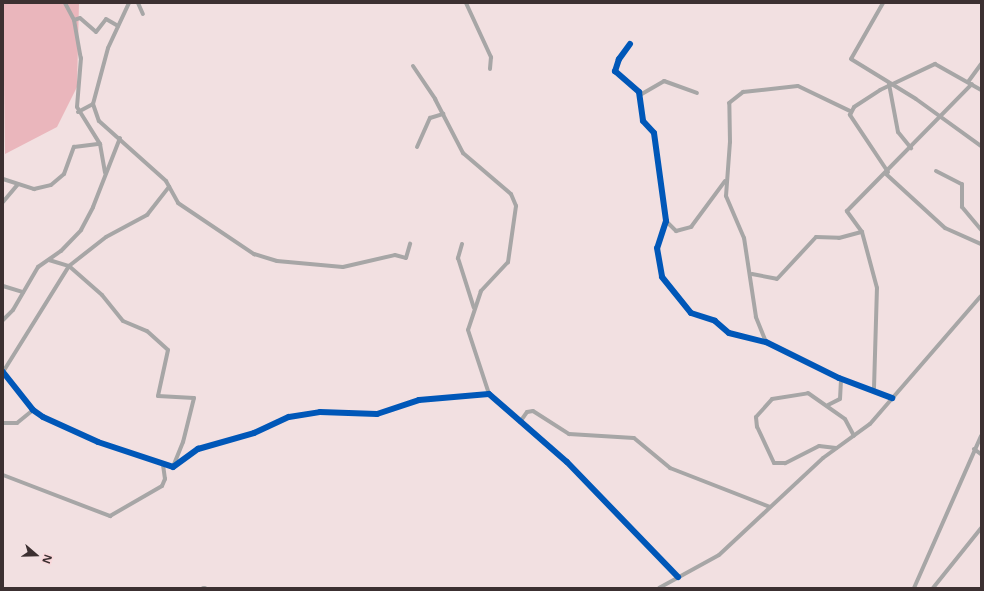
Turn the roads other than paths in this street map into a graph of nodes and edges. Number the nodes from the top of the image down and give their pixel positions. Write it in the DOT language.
graph roads {
  1 [pos="64,3"];
  2 [pos="129,3"];
  3 [pos="138,3"];
  4 [pos="466,3"];
  5 [pos="883,3"];
  6 [pos="143,14"];
  7 [pos="74,20"];
  8 [pos="118,26"];
  9 [pos="630,44"];
  10 [pos="981,64"];
  11 [pos="413,66"];
  12 [pos="490,69"];
  13 [pos="970,83"];
  14 [pos="890,84"];
  15 [pos="981,90"];
  16 [pos="698,93"];
  17 [pos="640,95"];
  18 [pos="93,104"];
  19 [pos="850,111"];
  20 [pos="78,112"];
  21 [pos="443,114"];
  22 [pos="941,119"];
  23 [pos="120,138"];
  24 [pos="100,144"];
  25 [pos="981,146"];
  26 [pos="417,147"];
  27 [pos="911,148"];
  28 [pos="936,171"];
  29 [pos="887,173"];
  30 [pos="105,176"];
  31 [pos="3,179"];
  32 [pos="725,180"];
  33 [pos="18,184"];
  34 [pos="169,187"];
  35 [pos="3,202"];
  36 [pos="666,222"];
  37 [pos="981,230"];
  38 [pos="862,232"];
  39 [pos="410,244"];
  40 [pos="462,244"];
  41 [pos="981,244"];
  42 [pos="49,260"];
  43 [pos="69,266"];
  44 [pos="752,274"];
  45 [pos="3,286"];
  46 [pos="23,292"];
  47 [pos="981,296"];
  48 [pos="474,308"];
  49 [pos="3,320"];
  50 [pos="766,342"];
  51 [pos="3,372"];
  52 [pos="841,379"];
  53 [pos="874,388"];
  54 [pos="490,394"];
  55 [pos="892,398"];
  56 [pos="827,405"];
  57 [pos="33,410"];
  58 [pos="520,422"];
  59 [pos="3,423"];
  60 [pos="854,436"];
  61 [pos="981,436"];
  62 [pos="836,448"];
  63 [pos="974,449"];
  64 [pos="981,454"];
  65 [pos="163,465"];
  66 [pos="173,467"];
  67 [pos="3,474"];
  68 [pos="770,507"];
  69 [pos="981,528"];
  70 [pos="678,577"];
  71 [pos="659,588"];
  72 [pos="914,588"];
  73 [pos="933,588"];
  1 -- 7 [label="street"];
  2 -- 8 [label="street"];
  3 -- 6 [label="street"];
  4 -- 12 [label="street"];
  5 -- 14 [label="street"];
  7 -- 8 [label="street"];
  7 -- 20 [label="street"];
  8 -- 18 [label="street"];
  9 -- 17 [label="street"];
  10 -- 13 [label="street"];
  11 -- 21 [label="street"];
  13 -- 14 [label="street"];
  13 -- 15 [label="street"];
  13 -- 22 [label="street"];
  14 -- 19 [label="street"];
  14 -- 22 [label="street"];
  14 -- 27 [label="street"];
  16 -- 17 [label="street"];
  17 -- 36 [label="street"];
  18 -- 20 [label="street"];
  18 -- 23 [label="street"];
  19 -- 29 [label="street"];
  19 -- 32 [label="street"];
  20 -- 24 [label="street"];
  21 -- 26 [label="street"];
  21 -- 48 [label="street"];
  22 -- 25 [label="street"];
  22 -- 27 [label="street"];
  23 -- 30 [label="street"];
  23 -- 34 [label="street"];
  24 -- 30 [label="street"];
  24 -- 33 [label="street"];
  27 -- 29 [label="street"];
  28 -- 37 [label="street"];
  29 -- 38 [label="street"];
  29 -- 41 [label="street"];
  30 -- 42 [label="street"];
  31 -- 33 [label="street"];
  32 -- 36 [label="street"];
  32 -- 44 [label="street"];
  33 -- 35 [label="street"];
  34 -- 39 [label="street"];
  34 -- 43 [label="street"];
  36 -- 50 [label="street"];
  38 -- 44 [label="street"];
  38 -- 53 [label="street"];
  40 -- 48 [label="street"];
  42 -- 43 [label="street"];
  42 -- 46 [label="street"];
  43 -- 51 [label="street"];
  43 -- 66 [label="street"];
  44 -- 50 [label="street"];
  45 -- 46 [label="street"];
  46 -- 49 [label="street"];
  47 -- 55 [label="street"];
  48 -- 54 [label="street"];
  50 -- 52 [label="street"];
  51 -- 57 [label="street"];
  52 -- 53 [label="street"];
  52 -- 56 [label="street"];
  53 -- 55 [label="street"];
  54 -- 58 [label="street"];
  54 -- 66 [label="street"];
  55 -- 60 [label="street"];
  56 -- 60 [label="street"];
  56 -- 62 [label="street"];
  57 -- 59 [label="street"];
  57 -- 65 [label="street"];
  58 -- 68 [label="street"];
  58 -- 70 [label="street"];
  60 -- 62 [label="street"];
  61 -- 63 [label="street"];
  62 -- 68 [label="street"];
  63 -- 64 [label="street"];
  63 -- 72 [label="street"];
  65 -- 66 [label="street"];
  65 -- 67 [label="street"];
  68 -- 70 [label="street"];
  69 -- 73 [label="street"];
  70 -- 71 [label="street"];
}
